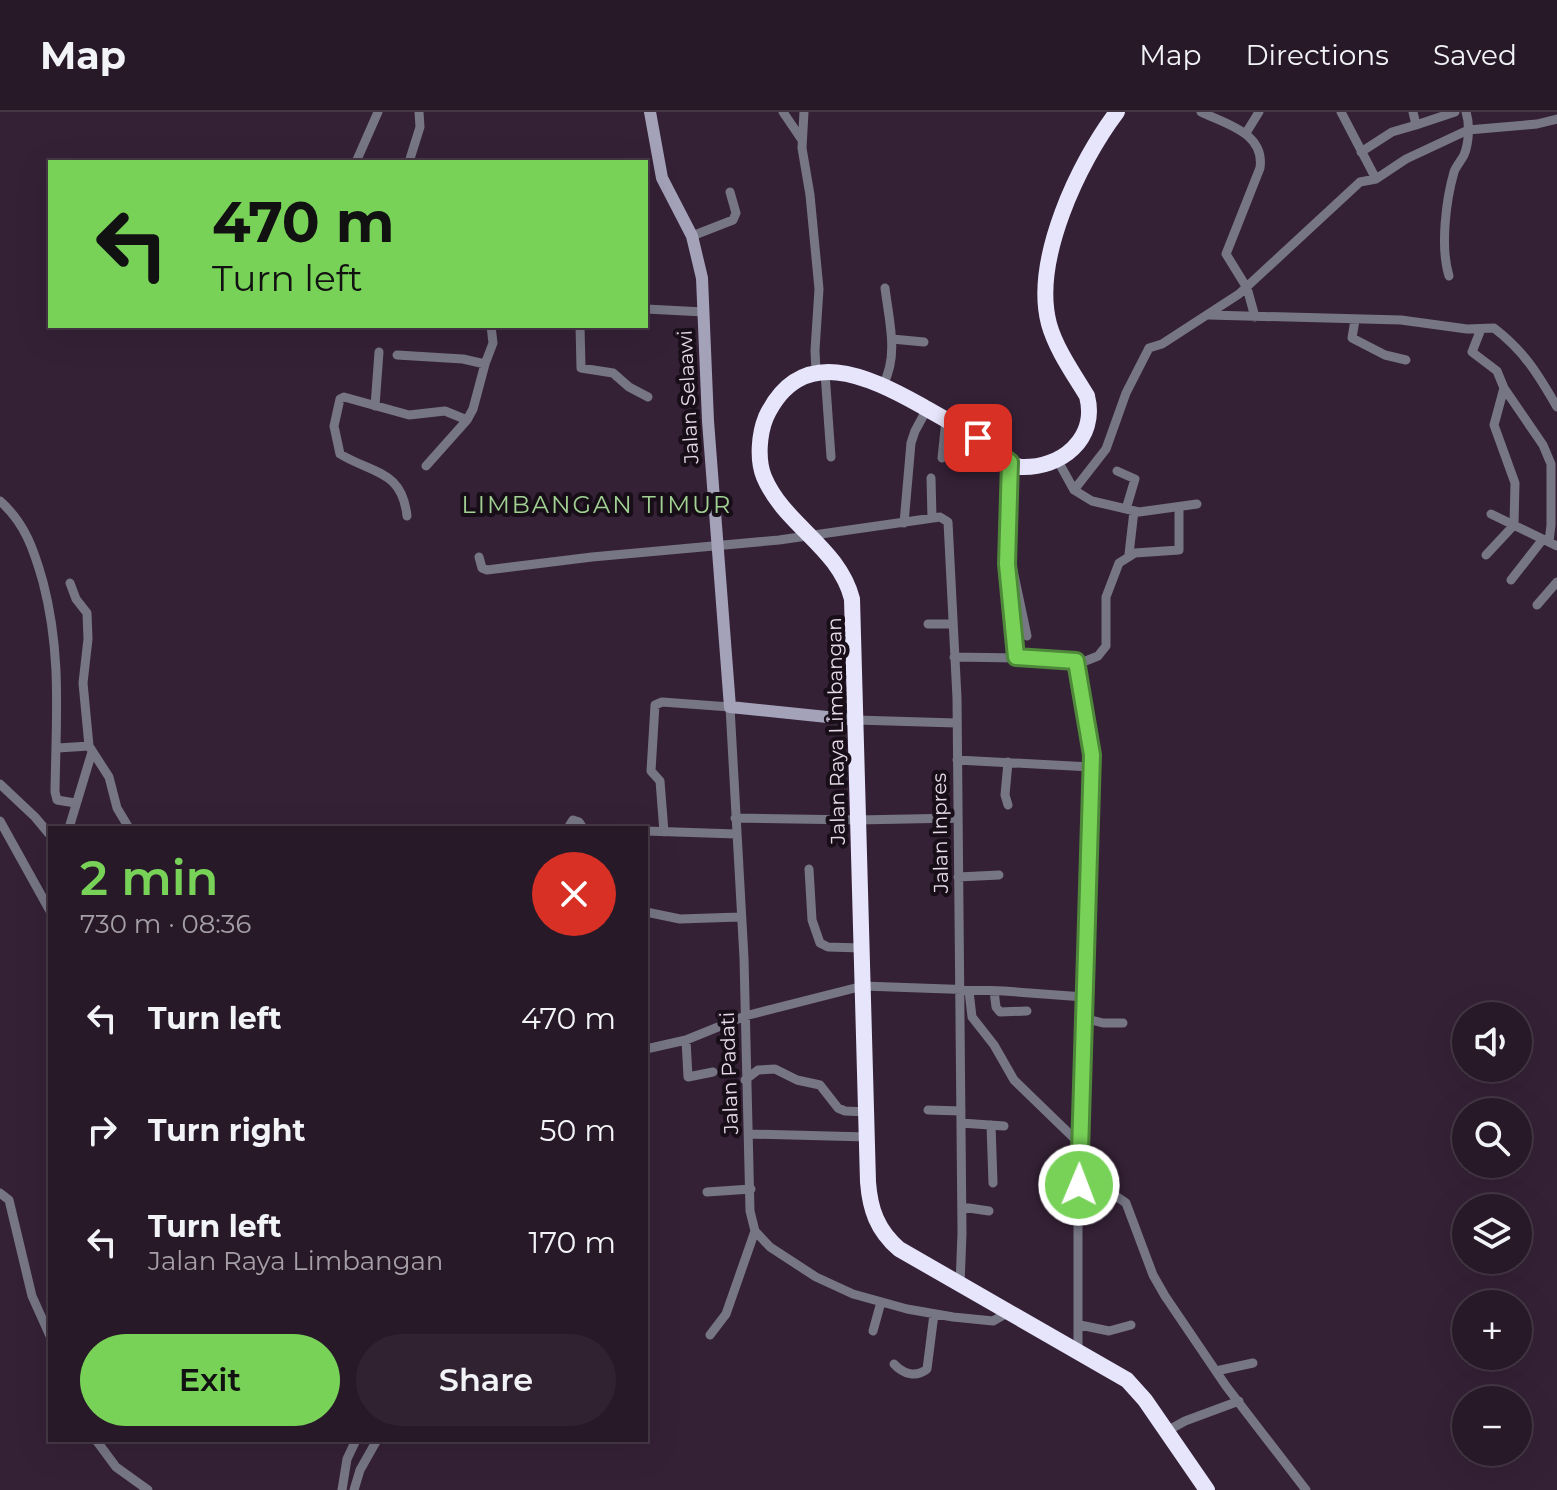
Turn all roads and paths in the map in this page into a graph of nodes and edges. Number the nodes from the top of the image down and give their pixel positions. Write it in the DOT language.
graph roads {
  1 [pos="378,112"];
  2 [pos="419,112"];
  3 [pos="650,112"];
  4 [pos="783,112"];
  5 [pos="804,112"];
  6 [pos="1117,112"];
  7 [pos="1201,112"];
  8 [pos="1259,112"];
  9 [pos="1341,112"];
  10 [pos="1413,112"];
  11 [pos="1456,112"];
  12 [pos="1466,112"];
  13 [pos="1223,116"];
  14 [pos="1557,119"];
  15 [pos="1416,125"];
  16 [pos="1468,130"];
  17 [pos="1246,133"];
  18 [pos="802,140"];
  19 [pos="1361,152"];
  20 [pos="357,160"];
  21 [pos="410,160"];
  22 [pos="1376,179"];
  23 [pos="730,192"];
  24 [pos="692,236"];
  25 [pos="1449,276"];
  26 [pos="885,288"];
  27 [pos="1247,288"];
  28 [pos="648,309"];
  29 [pos="704,312"];
  30 [pos="1208,315"];
  31 [pos="1255,317"];
  32 [pos="1355,320"];
  33 [pos="491,328"];
  34 [pos="580,328"];
  35 [pos="1481,329"];
  36 [pos="892,339"];
  37 [pos="924,342"];
  38 [pos="379,352"];
  39 [pos="397,355"];
  40 [pos="1406,360"];
  41 [pos="485,364"];
  42 [pos="821,373"];
  43 [pos="883,385"];
  44 [pos="1504,388"];
  45 [pos="648,397"];
  46 [pos="375,406"];
  47 [pos="1557,407"];
  48 [pos="927,409"];
  49 [pos="467,420"];
  50 [pos="946,420"];
  51 [pos="831,457"];
  52 [pos="942,458"];
  53 [pos="1058,461"];
  54 [pos="1010,462"];
  55 [pos="1554,464"];
  56 [pos="426,466"];
  57 [pos="1117,471"];
  58 [pos="931,478"];
  59 [pos="1074,490"];
  60 [pos="0,501"];
  61 [pos="1197,504"];
  62 [pos="1179,508"];
  63 [pos="1130,510"];
  64 [pos="1491,514"];
  65 [pos="407,516"];
  66 [pos="932,518"];
  67 [pos="904,523"];
  68 [pos="1514,525"];
  69 [pos="811,536"];
  70 [pos="1550,542"];
  71 [pos="717,545"];
  72 [pos="1008,554"];
  73 [pos="1129,554"];
  74 [pos="1486,555"];
  75 [pos="479,557"];
  76 [pos="1511,580"];
  77 [pos="1557,582"];
  78 [pos="70,583"];
  79 [pos="1537,605"];
  80 [pos="928,624"];
  81 [pos="953,624"];
  82 [pos="1027,636"];
  83 [pos="954,657"];
  84 [pos="1016,657"];
  85 [pos="1078,664"];
  86 [pos="730,707"];
  87 [pos="856,720"];
  88 [pos="956,723"];
  89 [pos="58,748"];
  90 [pos="90,749"];
  91 [pos="957,760"];
  92 [pos="1008,762"];
  93 [pos="1091,767"];
  94 [pos="0,784"];
  95 [pos="75,803"];
  96 [pos="1008,805"];
  97 [pos="735,818"];
  98 [pos="958,818"];
  99 [pos="857,820"];
  100 [pos="0,821"];
  101 [pos="69,826"];
  102 [pos="128,826"];
  103 [pos="648,831"];
  104 [pos="664,832"];
  105 [pos="48,833"];
  106 [pos="736,834"];
  107 [pos="809,869"];
  108 [pos="999,875"];
  109 [pos="958,877"];
  110 [pos="48,907"];
  111 [pos="648,912"];
  112 [pos="740,917"];
  113 [pos="861,948"];
  114 [pos="863,986"];
  115 [pos="964,991"];
  116 [pos="994,991"];
  117 [pos="1084,997"];
  118 [pos="1027,1011"];
  119 [pos="745,1016"];
  120 [pos="1083,1018"];
  121 [pos="1123,1023"];
  122 [pos="686,1040"];
  123 [pos="648,1049"];
  124 [pos="713,1072"];
  125 [pos="745,1080"];
  126 [pos="928,1110"];
  127 [pos="961,1111"];
  128 [pos="867,1112"];
  129 [pos="961,1123"];
  130 [pos="991,1125"];
  131 [pos="1004,1126"];
  132 [pos="749,1134"];
  133 [pos="868,1137"];
  134 [pos="1079,1152"];
  135 [pos="993,1183"];
  136 [pos="751,1189"];
  137 [pos="707,1192"];
  138 [pos="0,1193"];
  139 [pos="962,1207"];
  140 [pos="989,1211"];
  141 [pos="755,1231"];
  142 [pos="960,1285"];
  143 [pos="881,1302"];
  144 [pos="1009,1312"];
  145 [pos="934,1314"];
  146 [pos="1080,1325"];
  147 [pos="1131,1325"];
  148 [pos="873,1331"];
  149 [pos="48,1332"];
  150 [pos="710,1335"];
  151 [pos="1078,1352"];
  152 [pos="1253,1363"];
  153 [pos="894,1364"];
  154 [pos="1216,1371"];
  155 [pos="1239,1401"];
  156 [pos="1167,1431"];
  157 [pos="97,1442"];
  158 [pos="355,1442"];
  159 [pos="376,1442"];
  160 [pos="148,1490"];
  161 [pos="342,1490"];
  162 [pos="354,1490"];
  163 [pos="1207,1490"];
  164 [pos="1306,1490"];
  1 -- 20 [label="street"];
  2 -- 21 [label="street"];
  3 -- 24 [label="street, Jalan Selaawi"];
  4 -- 18 [label="street"];
  5 -- 18 [label="street"];
  6 -- 53 [label="highway"];
  7 -- 13 [label="street"];
  8 -- 17 [label="street"];
  9 -- 19 [label="street"];
  10 -- 15 [label="street"];
  11 -- 15 [label="street"];
  12 -- 16 [label="street"];
  13 -- 17 [label="street"];
  14 -- 16 [label="street"];
  15 -- 19 [label="street"];
  16 -- 22 [label="street"];
  16 -- 25 [label="street"];
  17 -- 27 [label="street"];
  18 -- 42 [label="street"];
  19 -- 22 [label="street"];
  22 -- 27 [label="street"];
  23 -- 24 [label="street"];
  24 -- 29 [label="street, Jalan Selaawi"];
  26 -- 36 [label="street"];
  27 -- 30 [label="street"];
  27 -- 31 [label="street"];
  28 -- 29 [label="street"];
  29 -- 71 [label="street, Jalan Selaawi"];
  30 -- 31 [label="street"];
  30 -- 59 [label="street"];
  31 -- 32 [label="street"];
  32 -- 35 [label="street"];
  32 -- 40 [label="street"];
  33 -- 41 [label="street"];
  34 -- 45 [label="street"];
  35 -- 44 [label="street"];
  35 -- 47 [label="street"];
  36 -- 37 [label="street"];
  36 -- 43 [label="street"];
  38 -- 46 [label="street"];
  39 -- 41 [label="street"];
  41 -- 49 [label="street"];
  42 -- 43 [label="highway"];
  42 -- 51 [label="street"];
  42 -- 69 [label="highway, Jalan Raya Limbangan"];
  43 -- 48 [label="highway"];
  44 -- 55 [label="street"];
  44 -- 68 [label="street"];
  46 -- 49 [label="street"];
  46 -- 65 [label="street"];
  48 -- 50 [label="highway"];
  48 -- 67 [label="street"];
  49 -- 56 [label="street"];
  50 -- 52 [label="street"];
  50 -- 54 [label="highway"];
  53 -- 54 [label="highway"];
  53 -- 59 [label="street"];
  54 -- 72 [label="street"];
  55 -- 70 [label="street"];
  57 -- 63 [label="street"];
  58 -- 66 [label="street"];
  59 -- 63 [label="street"];
  60 -- 89 [label="street"];
  61 -- 62 [label="street"];
  62 -- 63 [label="street"];
  62 -- 73 [label="street"];
  63 -- 73 [label="street"];
  64 -- 68 [label="street"];
  66 -- 67 [label="street"];
  66 -- 81 [label="street, Jalan Inpres"];
  67 -- 69 [label="street"];
  68 -- 70 [label="street"];
  68 -- 74 [label="street"];
  69 -- 71 [label="street"];
  69 -- 87 [label="highway, Jalan Raya Limbangan"];
  70 -- 76 [label="street"];
  71 -- 75 [label="street"];
  71 -- 86 [label="street, Jalan Selaawi"];
  72 -- 82 [label="street"];
  72 -- 84 [label="street"];
  73 -- 85 [label="street"];
  77 -- 79 [label="street"];
  78 -- 90 [label="street"];
  80 -- 81 [label="street"];
  81 -- 83 [label="street, Jalan Inpres"];
  83 -- 84 [label="street"];
  83 -- 88 [label="street, Jalan Inpres"];
  84 -- 85 [label="street"];
  85 -- 93 [label="street"];
  86 -- 87 [label="street"];
  86 -- 97 [label="street, Jalan Padati"];
  86 -- 104 [label="street"];
  87 -- 88 [label="street"];
  87 -- 99 [label="highway, Jalan Raya Limbangan"];
  88 -- 91 [label="street, Jalan Inpres"];
  89 -- 90 [label="street"];
  89 -- 95 [label="street"];
  90 -- 95 [label="street"];
  90 -- 102 [label="street"];
  91 -- 92 [label="street"];
  91 -- 98 [label="street, Jalan Inpres"];
  92 -- 93 [label="street"];
  92 -- 96 [label="street"];
  93 -- 117 [label="street"];
  94 -- 105 [label="street"];
  95 -- 101 [label="street"];
  97 -- 99 [label="street"];
  97 -- 106 [label="street, Jalan Padati"];
  98 -- 99 [label="street"];
  98 -- 109 [label="street, Jalan Inpres"];
  99 -- 113 [label="highway, Jalan Raya Limbangan"];
  100 -- 110 [label="street"];
  103 -- 104 [label="street"];
  104 -- 106 [label="street"];
  106 -- 112 [label="street, Jalan Padati"];
  107 -- 113 [label="street"];
  108 -- 109 [label="street"];
  109 -- 115 [label="street, Jalan Inpres"];
  111 -- 112 [label="street"];
  112 -- 119 [label="street, Jalan Padati"];
  113 -- 114 [label="highway, Jalan Raya Limbangan"];
  114 -- 115 [label="street"];
  114 -- 119 [label="street"];
  114 -- 128 [label="highway, Jalan Raya Limbangan"];
  115 -- 116 [label="street"];
  115 -- 127 [label="street, Jalan Inpres"];
  115 -- 134 [label="street"];
  116 -- 117 [label="street"];
  116 -- 118 [label="street"];
  117 -- 120 [label="street"];
  119 -- 122 [label="street"];
  119 -- 125 [label="street, Jalan Padati"];
  120 -- 121 [label="street"];
  120 -- 134 [label="street"];
  122 -- 123 [label="street"];
  122 -- 124 [label="street"];
  125 -- 128 [label="street"];
  125 -- 132 [label="street, Jalan Padati"];
  126 -- 127 [label="street"];
  127 -- 129 [label="street, Jalan Inpres"];
  128 -- 133 [label="highway, Jalan Raya Limbangan"];
  129 -- 130 [label="street"];
  129 -- 139 [label="street, Jalan Inpres"];
  130 -- 131 [label="street"];
  130 -- 135 [label="street"];
  132 -- 133 [label="street"];
  132 -- 136 [label="street, Jalan Padati"];
  133 -- 142 [label="highway, Jalan Raya Limbangan"];
  134 -- 146 [label="street"];
  134 -- 154 [label="street"];
  136 -- 137 [label="street"];
  136 -- 141 [label="street, Jalan Padati"];
  138 -- 149 [label="street"];
  139 -- 140 [label="street"];
  139 -- 142 [label="street, Jalan Inpres"];
  141 -- 143 [label="street"];
  141 -- 150 [label="street"];
  142 -- 144 [label="highway, Jalan Raya Limbangan"];
  143 -- 145 [label="street"];
  143 -- 148 [label="street"];
  144 -- 145 [label="street"];
  144 -- 151 [label="highway, Jalan Raya Limbangan"];
  145 -- 153 [label="street"];
  146 -- 147 [label="street"];
  146 -- 151 [label="street"];
  151 -- 156 [label="highway, Jalan Raya Limbangan"];
  152 -- 154 [label="street"];
  154 -- 155 [label="street"];
  155 -- 156 [label="street"];
  155 -- 164 [label="street"];
  156 -- 163 [label="highway, Jalan Raya Limbangan"];
  157 -- 160 [label="street"];
  158 -- 161 [label="street"];
  159 -- 162 [label="street"];
}
